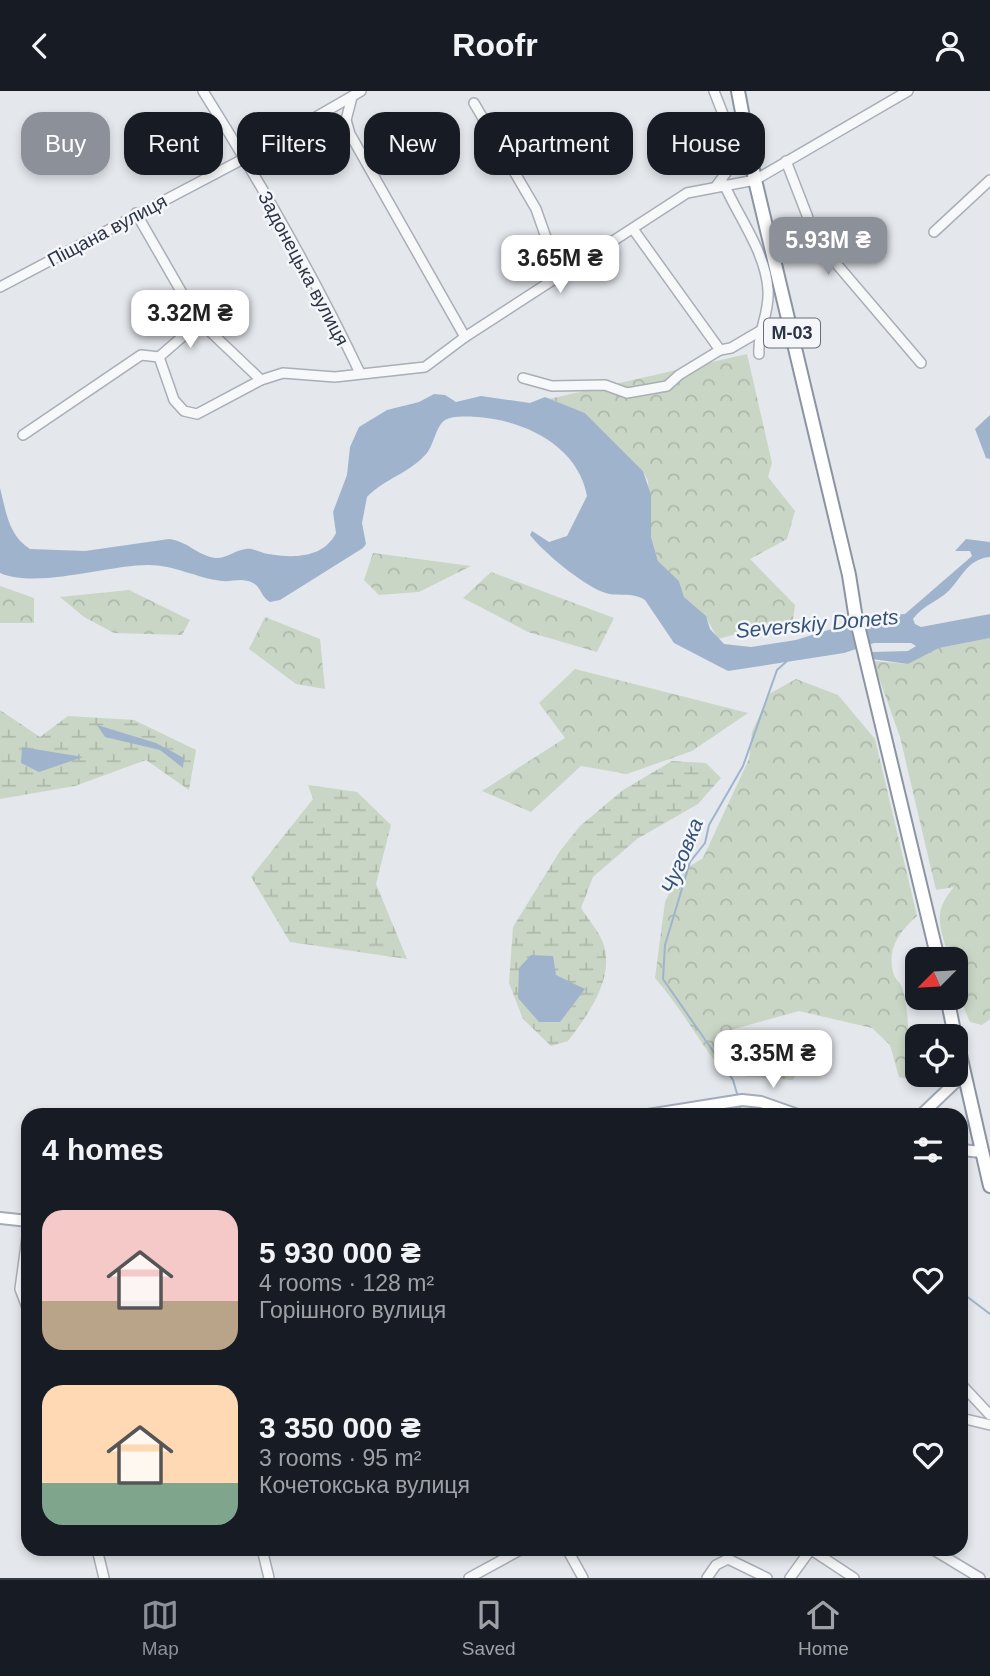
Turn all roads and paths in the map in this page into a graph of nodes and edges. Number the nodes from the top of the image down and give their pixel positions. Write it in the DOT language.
graph roads {
  1 [pos="203,91"];
  2 [pos="361,91"];
  3 [pos="714,91"];
  4 [pos="738,91"];
  5 [pos="908,91"];
  6 [pos="352,97"];
  7 [pos="474,103"];
  8 [pos="326,112"];
  9 [pos="237,145"];
  10 [pos="786,161"];
  11 [pos="237,162"];
  12 [pos="254,175"];
  13 [pos="755,180"];
  14 [pos="990,180"];
  15 [pos="720,185"];
  16 [pos="136,213"];
  17 [pos="633,229"];
  18 [pos="934,232"];
  19 [pos="560,277"];
  20 [pos="0,287"];
  21 [pos="197,319"];
  22 [pos="760,331"];
  23 [pos="465,337"];
  24 [pos="720,350"];
  25 [pos="760,355"];
  26 [pos="159,357"];
  27 [pos="921,363"];
  28 [pos="359,373"];
  29 [pos="523,377"];
  30 [pos="261,380"];
  31 [pos="23,435"];
  32 [pos="935,947"];
  33 [pos="950,1087"];
  34 [pos="967,1087"];
  35 [pos="735,1101"];
  36 [pos="692,1108"];
  37 [pos="730,1108"];
  38 [pos="778,1108"];
  39 [pos="928,1108"];
  40 [pos="968,1150"];
  41 [pos="982,1151"];
  42 [pos="990,1186"];
  43 [pos="0,1218"];
  44 [pos="21,1220"];
  45 [pos="968,1391"];
  46 [pos="990,1415"];
  47 [pos="968,1420"];
  48 [pos="990,1425"];
  49 [pos="99,1556"];
  50 [pos="264,1556"];
  51 [pos="509,1556"];
  52 [pos="571,1556"];
  53 [pos="806,1556"];
  54 [pos="821,1556"];
  55 [pos="944,1556"];
  56 [pos="104,1578"];
  57 [pos="269,1578"];
  58 [pos="469,1578"];
  59 [pos="583,1578"];
  60 [pos="707,1578"];
  61 [pos="766,1578"];
  62 [pos="790,1578"];
  63 [pos="854,1578"];
  64 [pos="980,1578"];
  1 -- 9 [label="street, Задонецька вулиця"];
  2 -- 6 [label="street, Піщана вулиця"];
  3 -- 15 [label="street"];
  4 -- 13 [label="highway, М-03"];
  5 -- 10 [label="street"];
  6 -- 8 [label="street, Піщана вулиця"];
  6 -- 23 [label="street"];
  7 -- 19 [label="street"];
  10 -- 13 [label="street"];
  10 -- 27 [label="street"];
  11 -- 16 [label="street, Піщана вулиця"];
  12 -- 28 [label="street, Задонецька вулиця"];
  13 -- 15 [label="street"];
  13 -- 32 [label="highway, М-03"];
  14 -- 18 [label="street"];
  15 -- 17 [label="street"];
  15 -- 22 [label="street"];
  16 -- 20 [label="street, Піщана вулиця"];
  16 -- 21 [label="street"];
  17 -- 19 [label="street"];
  17 -- 24 [label="street"];
  19 -- 23 [label="street"];
  21 -- 26 [label="street"];
  21 -- 30 [label="street"];
  22 -- 24 [label="street"];
  22 -- 25 [label="street"];
  23 -- 28 [label="street"];
  24 -- 29 [label="street"];
  26 -- 30 [label="street"];
  26 -- 31 [label="street"];
  28 -- 30 [label="street"];
  33 -- 39 [label="main road"];
  34 -- 41 [label="highway"];
  35 -- 36 [label="main road"];
  35 -- 37 [label="street"];
  35 -- 38 [label="main road"];
  40 -- 41 [label="main road"];
  41 -- 42 [label="highway"];
  43 -- 44 [label="main road"];
  45 -- 46 [label="street"];
  47 -- 48 [label="street"];
  49 -- 56 [label="street"];
  50 -- 57 [label="street"];
  51 -- 58 [label="street"];
  52 -- 59 [label="street"];
  53 -- 62 [label="street"];
  54 -- 63 [label="street"];
  55 -- 64 [label="street"];
  60 -- 61 [label="street"];
}
